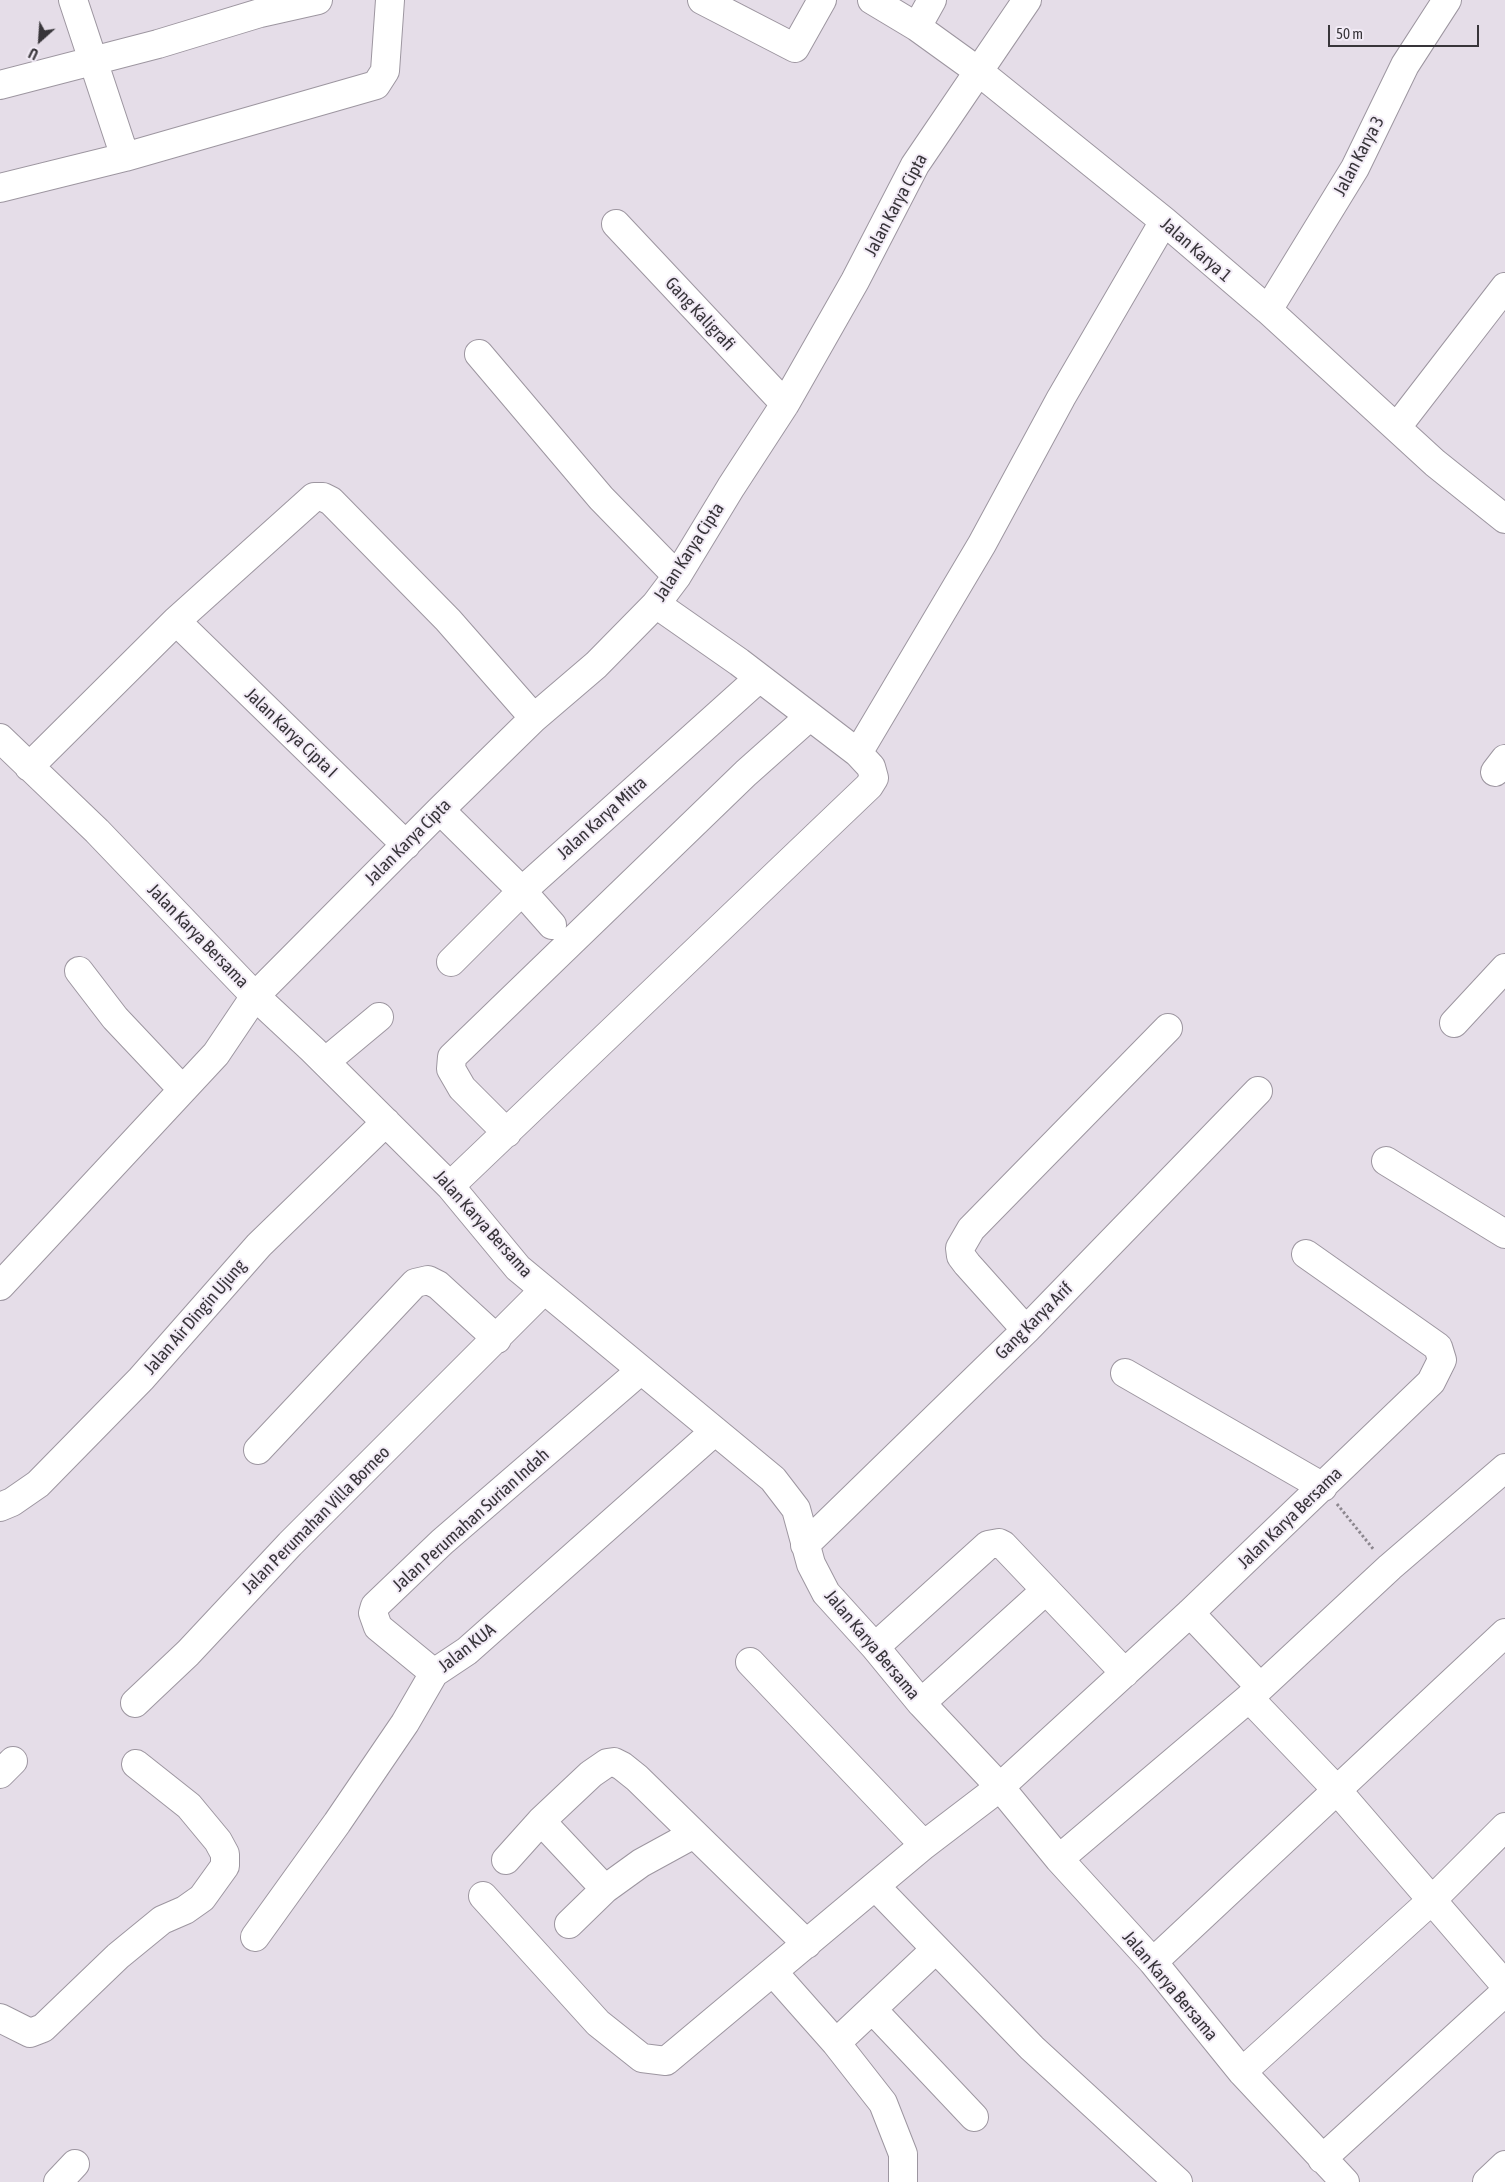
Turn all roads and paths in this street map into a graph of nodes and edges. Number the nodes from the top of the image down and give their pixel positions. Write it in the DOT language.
graph roads {
  1 [pos="73,0"];
  2 [pos="318,0"];
  3 [pos="390,0"];
  4 [pos="702,0"];
  5 [pos="822,0"];
  6 [pos="872,0"];
  7 [pos="932,0"];
  8 [pos="1027,0"];
  9 [pos="1447,0"];
  10 [pos="917,27"];
  11 [pos="92,61"];
  12 [pos="978,70"];
  13 [pos="0,85"];
  14 [pos="125,157"];
  15 [pos="0,188"];
  16 [pos="1164,222"];
  17 [pos="616,224"];
  18 [pos="1505,287"];
  19 [pos="1268,310"];
  20 [pos="479,354"];
  21 [pos="785,404"];
  22 [pos="1397,427"];
  23 [pos="1505,519"];
  24 [pos="677,576"];
  25 [pos="656,604"];
  26 [pos="176,621"];
  27 [pos="758,679"];
  28 [pos="809,717"];
  29 [pos="534,718"];
  30 [pos="0,738"];
  31 [pos="858,753"];
  32 [pos="28,767"];
  33 [pos="440,810"];
  34 [pos="406,845"];
  35 [pos="522,891"];
  36 [pos="552,925"];
  37 [pos="451,962"];
  38 [pos="1505,968"];
  39 [pos="79,971"];
  40 [pos="254,996"];
  41 [pos="379,1017"];
  42 [pos="1454,1023"];
  43 [pos="1168,1028"];
  44 [pos="325,1062"];
  45 [pos="182,1089"];
  46 [pos="1258,1091"];
  47 [pos="386,1122"];
  48 [pos="507,1133"];
  49 [pos="1386,1161"];
  50 [pos="450,1186"];
  51 [pos="1505,1234"];
  52 [pos="1306,1254"];
  53 [pos="0,1286"];
  54 [pos="544,1290"];
  55 [pos="1026,1330"];
  56 [pos="497,1339"];
  57 [pos="640,1371"];
  58 [pos="1125,1373"];
  59 [pos="716,1430"];
  60 [pos="258,1450"];
  61 [pos="1505,1468"];
  62 [pos="1323,1487"];
  63 [pos="0,1507"];
  64 [pos="804,1546"];
  65 [pos="1390,1567"];
  66 [pos="1046,1590"];
  67 [pos="1190,1612"];
  68 [pos="1505,1633"];
  69 [pos="876,1647"];
  70 [pos="750,1662"];
  71 [pos="1125,1672"];
  72 [pos="434,1673"];
  73 [pos="1254,1692"];
  74 [pos="135,1703"];
  75 [pos="921,1703"];
  76 [pos="136,1764"];
  77 [pos="1000,1787"];
  78 [pos="1336,1789"];
  79 [pos="541,1821"];
  80 [pos="1505,1827"];
  81 [pos="694,1834"];
  82 [pos="924,1845"];
  83 [pos="1059,1859"];
  84 [pos="506,1860"];
  85 [pos="875,1886"];
  86 [pos="605,1889"];
  87 [pos="483,1896"];
  88 [pos="1432,1900"];
  89 [pos="569,1924"];
  90 [pos="255,1936"];
  91 [pos="806,1944"];
  92 [pos="936,1950"];
  93 [pos="1153,1962"];
  94 [pos="774,1973"];
  95 [pos="1505,1985"];
  96 [pos="1505,1992"];
  97 [pos="872,2009"];
  98 [pos="0,2018"];
  99 [pos="836,2043"];
  100 [pos="1242,2072"];
  101 [pos="974,2117"];
  102 [pos="1322,2159"];
  103 [pos="1505,2166"];
  104 [pos="904,2182"];
  105 [pos="1178,2182"];
  106 [pos="1344,2182"];
  107 [pos="1487,2182"];
  1 -- 11 [label="street"];
  2 -- 11 [label="street"];
  3 -- 14 [label="street"];
  4 -- 5 [label="street"];
  6 -- 10 [label="street, Jalan Karya 1"];
  7 -- 10 [label="street"];
  8 -- 12 [label="street, Jalan Karya Cipta"];
  9 -- 19 [label="street, Jalan Karya 3"];
  10 -- 12 [label="street, Jalan Karya 1"];
  11 -- 13 [label="street"];
  11 -- 14 [label="street"];
  12 -- 16 [label="street, Jalan Karya 1"];
  12 -- 21 [label="street, Jalan Karya Cipta"];
  14 -- 15 [label="street"];
  16 -- 19 [label="street, Jalan Karya 1"];
  16 -- 31 [label="street"];
  17 -- 21 [label="street, Gang Kaligrafi"];
  18 -- 22 [label="street"];
  19 -- 22 [label="street, Jalan Karya 1"];
  20 -- 24 [label="street"];
  21 -- 24 [label="street, Jalan Karya Cipta"];
  22 -- 23 [label="street, Jalan Karya 1"];
  24 -- 25 [label="street, Jalan Karya Cipta"];
  25 -- 27 [label="street"];
  25 -- 29 [label="street, Jalan Karya Cipta"];
  26 -- 29 [label="street"];
  26 -- 32 [label="street"];
  26 -- 34 [label="street, Jalan Karya Cipta I"];
  27 -- 28 [label="street"];
  27 -- 35 [label="street, Jalan Karya Mitra"];
  28 -- 31 [label="street"];
  28 -- 48 [label="street"];
  29 -- 33 [label="street, Jalan Karya Cipta"];
  30 -- 32 [label="street, Jalan Karya Bersama"];
  31 -- 48 [label="street"];
  32 -- 40 [label="street, Jalan Karya Bersama"];
  33 -- 34 [label="street, Jalan Karya Cipta"];
  33 -- 35 [label="street"];
  34 -- 40 [label="street, Jalan Karya Cipta"];
  35 -- 36 [label="street"];
  35 -- 37 [label="street, Jalan Karya Mitra"];
  38 -- 42 [label="street"];
  39 -- 45 [label="street"];
  40 -- 44 [label="street, Jalan Karya Bersama"];
  40 -- 45 [label="street, Jalan Karya Cipta"];
  41 -- 44 [label="street"];
  43 -- 55 [label="street"];
  44 -- 47 [label="street, Jalan Karya Bersama"];
  45 -- 53 [label="street, Jalan Karya Cipta"];
  46 -- 55 [label="street, Gang Karya Arif"];
  47 -- 50 [label="street, Jalan Karya Bersama"];
  47 -- 63 [label="street, Jalan Air Dingin Ujung"];
  48 -- 50 [label="street"];
  49 -- 51 [label="street"];
  50 -- 54 [label="street, Jalan Karya Bersama"];
  52 -- 62 [label="street, Jalan Karya Bersama"];
  54 -- 56 [label="street, Jalan Perumahan Villa Borneo"];
  54 -- 57 [label="street, Jalan Karya Bersama"];
  55 -- 64 [label="street, Gang Karya Arif"];
  56 -- 60 [label="street"];
  56 -- 74 [label="street, Jalan Perumahan Villa Borneo"];
  57 -- 59 [label="street, Jalan Karya Bersama"];
  57 -- 72 [label="street, Jalan Perumahan Surian Indah"];
  58 -- 62 [label="street"];
  59 -- 64 [label="street, Jalan Karya Bersama"];
  59 -- 72 [label="street, Jalan KUA"];
  61 -- 65 [label="street"];
  62 -- 65 [label="path"];
  62 -- 67 [label="street, Jalan Karya Bersama"];
  64 -- 69 [label="street, Jalan Karya Bersama"];
  65 -- 73 [label="street"];
  66 -- 69 [label="street"];
  66 -- 71 [label="street"];
  66 -- 75 [label="street"];
  67 -- 71 [label="street, Jalan Karya Bersama"];
  67 -- 73 [label="street"];
  68 -- 78 [label="street"];
  69 -- 75 [label="street, Jalan Karya Bersama"];
  70 -- 82 [label="street"];
  71 -- 77 [label="street, Jalan Karya Bersama"];
  72 -- 90 [label="street, Jalan KUA"];
  73 -- 78 [label="street"];
  73 -- 83 [label="street"];
  75 -- 77 [label="street, Jalan Karya Bersama"];
  76 -- 98 [label="street"];
  77 -- 82 [label="street"];
  77 -- 83 [label="street, Jalan Karya Bersama"];
  78 -- 88 [label="street"];
  78 -- 93 [label="street"];
  79 -- 81 [label="street"];
  79 -- 84 [label="street"];
  79 -- 86 [label="street"];
  80 -- 88 [label="street"];
  81 -- 86 [label="street"];
  81 -- 91 [label="street"];
  82 -- 85 [label="street"];
  83 -- 93 [label="street, Jalan Karya Bersama"];
  85 -- 91 [label="street"];
  85 -- 92 [label="street"];
  86 -- 89 [label="street"];
  87 -- 94 [label="street"];
  88 -- 95 [label="street"];
  88 -- 100 [label="street"];
  91 -- 94 [label="street"];
  92 -- 97 [label="street"];
  92 -- 105 [label="street"];
  93 -- 100 [label="street, Jalan Karya Bersama"];
  94 -- 99 [label="street"];
  96 -- 102 [label="street"];
  97 -- 99 [label="street"];
  97 -- 101 [label="street"];
  99 -- 104 [label="street"];
  100 -- 102 [label="street, Jalan Karya Bersama"];
  102 -- 106 [label="street, Jalan Karya Bersama"];
  103 -- 107 [label="street"];
}
